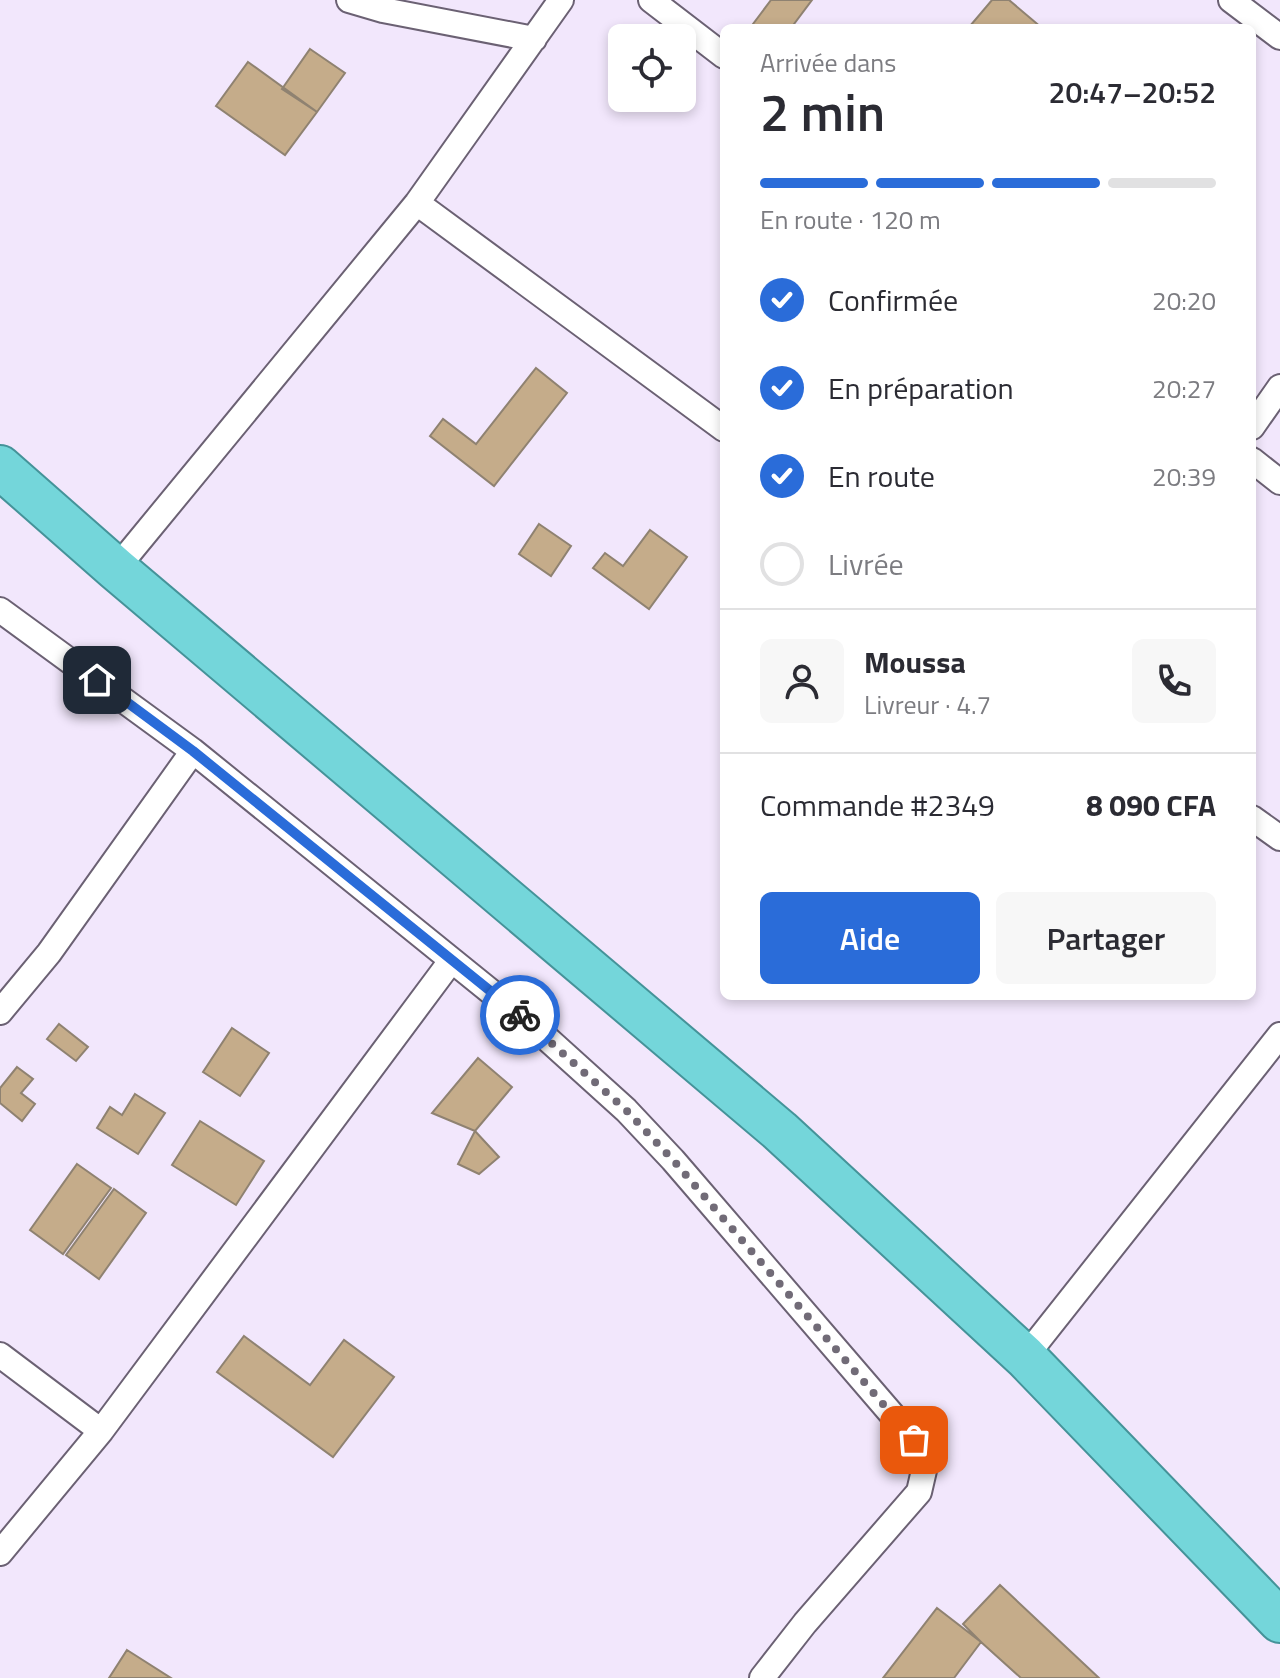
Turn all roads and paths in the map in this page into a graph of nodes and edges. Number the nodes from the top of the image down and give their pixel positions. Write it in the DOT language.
graph roads {
  1 [pos="349,0"];
  2 [pos="561,0"];
  3 [pos="651,0"];
  4 [pos="1231,0"];
  5 [pos="1280,37"];
  6 [pos="534,39"];
  7 [pos="720,53"];
  8 [pos="417,203"];
  9 [pos="1280,387"];
  10 [pos="1256,421"];
  11 [pos="720,426"];
  12 [pos="1256,463"];
  13 [pos="0,467"];
  14 [pos="1280,482"];
  15 [pos="116,569"];
  16 [pos="0,610"];
  17 [pos="193,751"];
  18 [pos="1256,821"];
  19 [pos="1280,838"];
  20 [pos="451,961"];
  21 [pos="0,1012"];
  22 [pos="1280,1035"];
  23 [pos="0,1355"];
  24 [pos="1025,1357"];
  25 [pos="101,1431"];
  26 [pos="0,1553"];
  27 [pos="1280,1621"];
  28 [pos="762,1678"];
  1 -- 6 [label="street"];
  2 -- 6 [label="street"];
  3 -- 7 [label="street"];
  4 -- 5 [label="street"];
  6 -- 8 [label="street"];
  8 -- 11 [label="street"];
  8 -- 15 [label="street"];
  9 -- 10 [label="street"];
  12 -- 14 [label="street"];
  13 -- 15 [label="highway"];
  15 -- 24 [label="highway"];
  16 -- 17 [label="street"];
  17 -- 20 [label="street"];
  17 -- 21 [label="street"];
  18 -- 19 [label="street"];
  20 -- 25 [label="street"];
  20 -- 28 [label="street"];
  22 -- 24 [label="street"];
  23 -- 25 [label="street"];
  24 -- 27 [label="highway"];
  25 -- 26 [label="street"];
}
